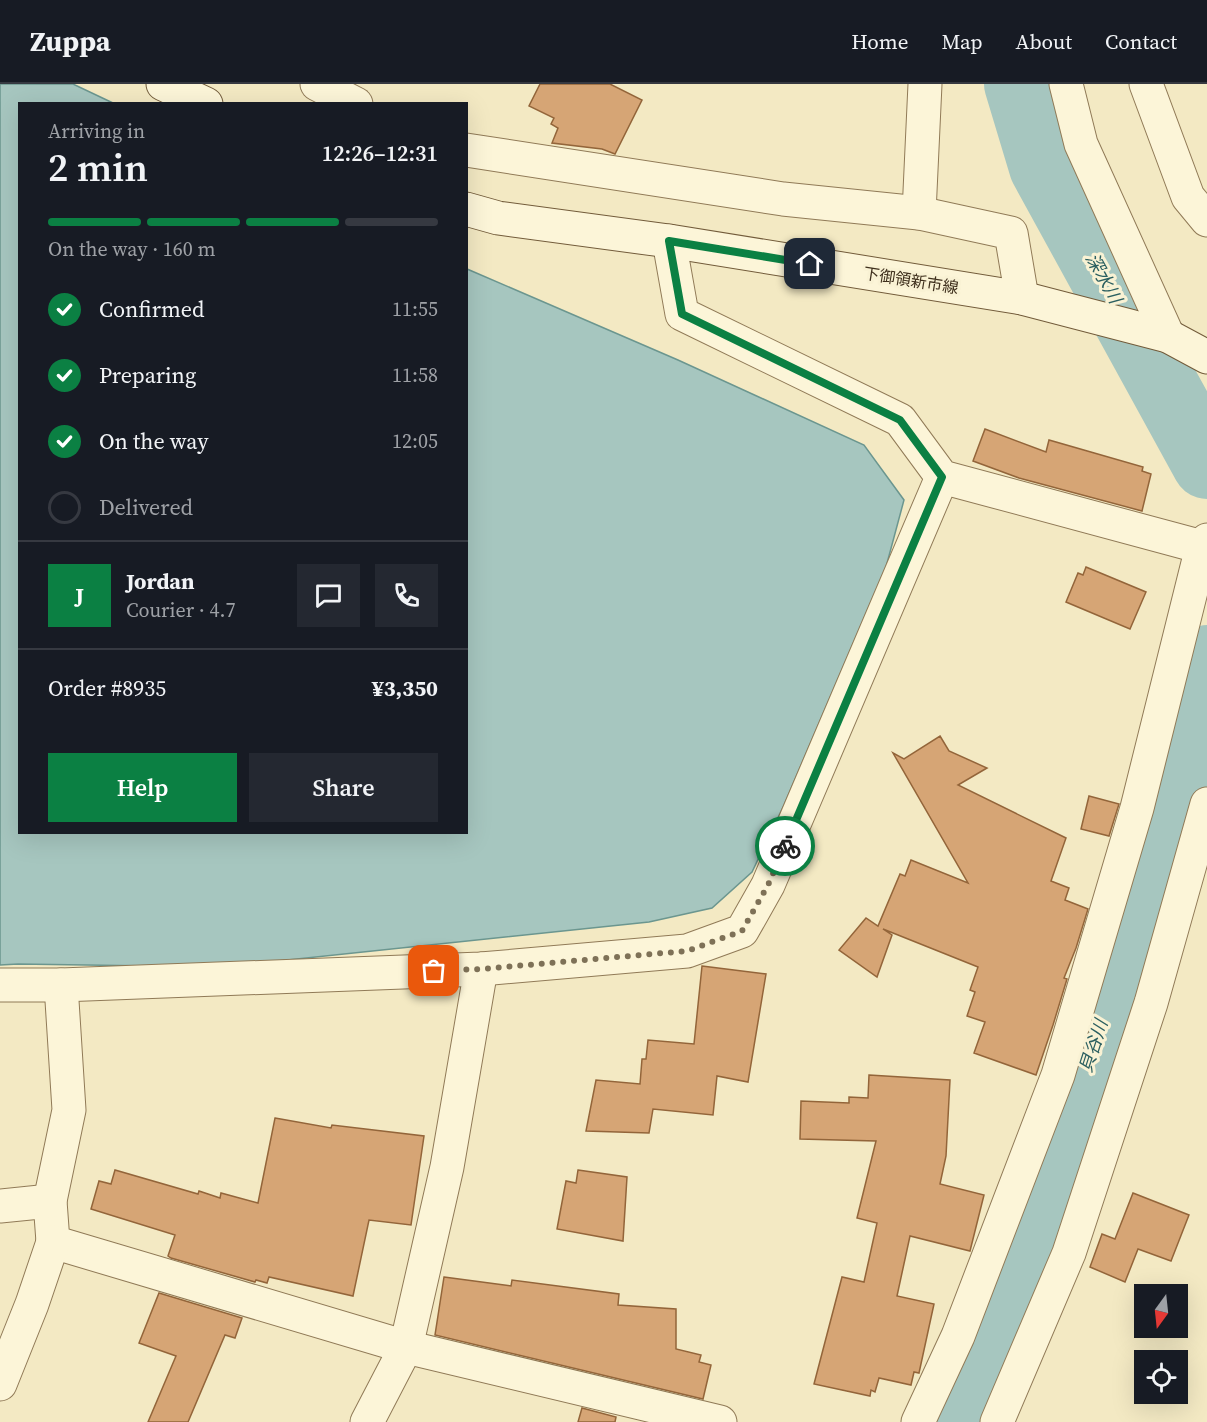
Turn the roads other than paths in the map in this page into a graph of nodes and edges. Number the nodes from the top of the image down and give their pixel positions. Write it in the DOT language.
graph roads {
  1 [pos="163,84"];
  2 [pos="317,84"];
  3 [pos="925,84"];
  4 [pos="1066,84"];
  5 [pos="1146,84"];
  6 [pos="202,102"];
  7 [pos="352,102"];
  8 [pos="468,150"];
  9 [pos="468,210"];
  10 [pos="919,213"];
  11 [pos="1207,220"];
  12 [pos="669,241"];
  13 [pos="1022,298"];
  14 [pos="1168,336"];
  15 [pos="1207,357"];
  16 [pos="942,477"];
  17 [pos="1204,544"];
  18 [pos="1207,804"];
  19 [pos="481,969"];
  20 [pos="0,985"];
  21 [pos="61,985"];
  22 [pos="50,1201"];
  23 [pos="0,1206"];
  24 [pos="53,1242"];
  25 [pos="406,1347"];
  26 [pos="0,1384"];
  27 [pos="367,1422"];
  28 [pos="720,1422"];
  29 [pos="918,1422"];
  30 [pos="997,1422"];
  1 -- 6 [label="street"];
  2 -- 7 [label="street"];
  3 -- 10 [label="street"];
  4 -- 14 [label="street"];
  5 -- 11 [label="street"];
  8 -- 10 [label="street"];
  9 -- 12 [label="street, 下御領新市線"];
  10 -- 13 [label="street"];
  12 -- 13 [label="street, 下御領新市線"];
  12 -- 16 [label="street"];
  13 -- 14 [label="street, 下御領新市線"];
  14 -- 15 [label="street, 下御領新市線"];
  16 -- 17 [label="street"];
  16 -- 19 [label="street"];
  17 -- 29 [label="street"];
  18 -- 30 [label="street"];
  19 -- 21 [label="street"];
  19 -- 25 [label="street"];
  20 -- 21 [label="street"];
  21 -- 22 [label="street"];
  22 -- 23 [label="street"];
  22 -- 24 [label="street"];
  24 -- 25 [label="street"];
  24 -- 26 [label="street"];
  25 -- 27 [label="street"];
  25 -- 28 [label="street"];
}
